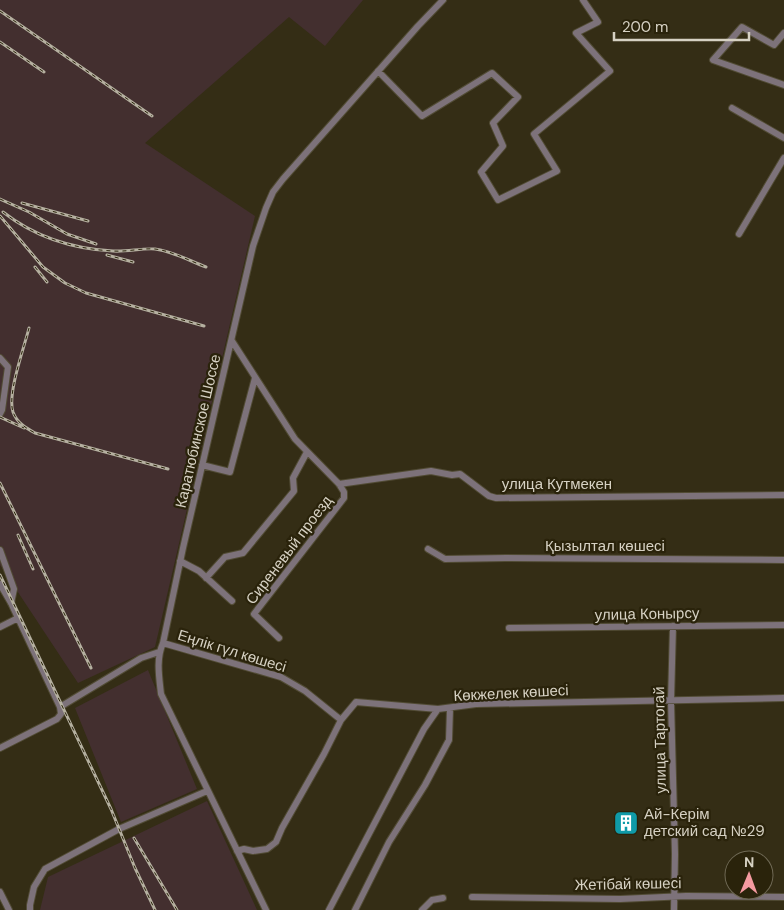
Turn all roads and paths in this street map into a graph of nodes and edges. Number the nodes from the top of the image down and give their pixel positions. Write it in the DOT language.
graph roads {
  1 [pos="443,0"];
  2 [pos="583,0"];
  3 [pos="784,33"];
  4 [pos="378,71"];
  5 [pos="784,85"];
  6 [pos="732,108"];
  7 [pos="784,138"];
  8 [pos="784,158"];
  9 [pos="739,234"];
  10 [pos="232,341"];
  11 [pos="0,358"];
  12 [pos="255,378"];
  13 [pos="0,414"];
  14 [pos="307,452"];
  15 [pos="202,465"];
  16 [pos="339,484"];
  17 [pos="784,495"];
  18 [pos="428,549"];
  19 [pos="0,550"];
  20 [pos="784,560"];
  21 [pos="180,561"];
  22 [pos="206,578"];
  23 [pos="0,584"];
  24 [pos="232,601"];
  25 [pos="12,604"];
  26 [pos="18,618"];
  27 [pos="784,625"];
  28 [pos="673,626"];
  29 [pos="0,627"];
  30 [pos="509,628"];
  31 [pos="279,638"];
  32 [pos="163,642"];
  33 [pos="159,652"];
  34 [pos="784,698"];
  35 [pos="671,701"];
  36 [pos="60,707"];
  37 [pos="450,708"];
  38 [pos="438,709"];
  39 [pos="341,720"];
  40 [pos="0,748"];
  41 [pos="207,791"];
  42 [pos="237,851"];
  43 [pos="0,892"];
  44 [pos="472,897"];
  45 [pos="674,897"];
  46 [pos="784,897"];
  47 [pos="443,898"];
  48 [pos="9,910"];
  49 [pos="30,910"];
  50 [pos="266,910"];
  51 [pos="329,910"];
  52 [pos="355,910"];
  53 [pos="422,910"];
  54 [pos="674,910"];
  1 -- 4 [label="street, Каратюбинское Шоссе"];
  2 -- 4 [label="street"];
  3 -- 5 [label="street"];
  4 -- 10 [label="street, Каратюбинское Шоссе"];
  6 -- 7 [label="street"];
  8 -- 9 [label="street"];
  10 -- 12 [label="street, Сиреневый проезд"];
  10 -- 15 [label="street, Каратюбинское Шоссе"];
  11 -- 13 [label="street"];
  12 -- 14 [label="street, Сиреневый проезд"];
  12 -- 15 [label="street"];
  14 -- 16 [label="street, Сиреневый проезд"];
  14 -- 22 [label="street"];
  15 -- 21 [label="street, Каратюбинское Шоссе"];
  16 -- 17 [label="street, улица Кутмекен"];
  16 -- 31 [label="street, Сиреневый проезд"];
  18 -- 20 [label="street, Қызылтал көшесі"];
  19 -- 25 [label="street"];
  21 -- 22 [label="street"];
  21 -- 32 [label="street, Каратюбинское Шоссе"];
  22 -- 24 [label="street"];
  23 -- 25 [label="street"];
  25 -- 26 [label="street"];
  26 -- 29 [label="street"];
  26 -- 36 [label="street"];
  27 -- 28 [label="street, улица Конырсу"];
  28 -- 30 [label="street, улица Конырсу"];
  28 -- 35 [label="street, улица Тартогай"];
  32 -- 33 [label="street, Каратюбинское Шоссе"];
  32 -- 39 [label="street, Еңлік гүл көшесі"];
  33 -- 36 [label="street"];
  33 -- 41 [label="street, Каратюбинское Шоссе"];
  34 -- 35 [label="street, Көкжелек көшесі"];
  35 -- 37 [label="street, Көкжелек көшесі"];
  35 -- 45 [label="street, улица Тартогай"];
  36 -- 40 [label="street"];
  37 -- 38 [label="street, Көкжелек көшесі"];
  37 -- 52 [label="street"];
  38 -- 39 [label="street"];
  38 -- 51 [label="street, Көкжелек көшесі"];
  39 -- 42 [label="street"];
  41 -- 42 [label="street, Каратюбинское Шоссе"];
  41 -- 49 [label="street"];
  42 -- 50 [label="street, Каратюбинское Шоссе"];
  43 -- 48 [label="street"];
  44 -- 45 [label="street, Жетібай көшесі"];
  45 -- 46 [label="street, Жетібай көшесі"];
  45 -- 54 [label="street, улица Тартогай"];
  47 -- 53 [label="street"];
}
